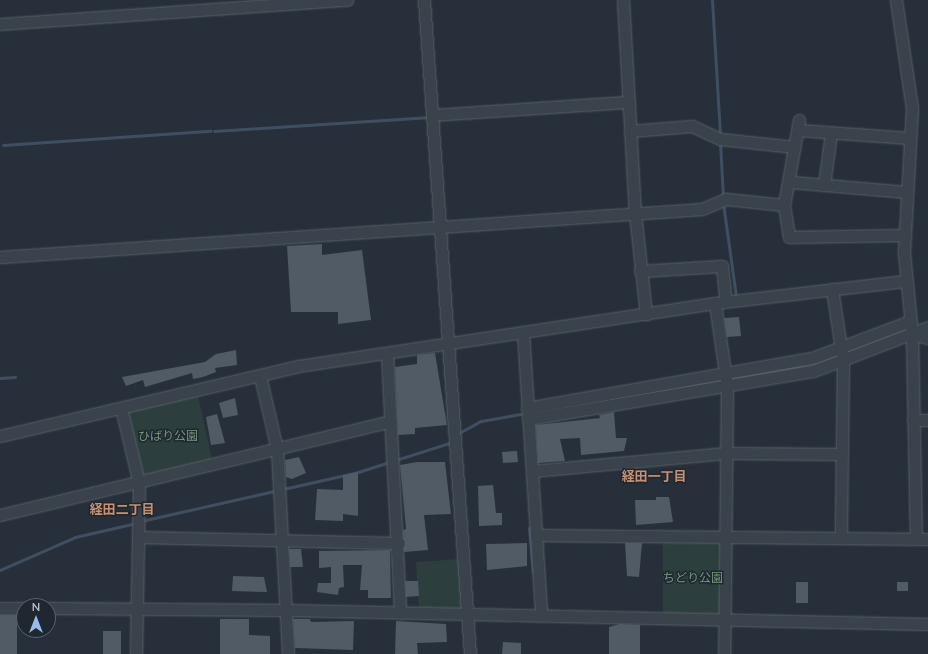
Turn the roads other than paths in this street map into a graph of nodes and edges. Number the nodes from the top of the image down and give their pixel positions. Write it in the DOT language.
graph roads {
  1 [pos="347,0"];
  2 [pos="424,0"];
  3 [pos="623,0"];
  4 [pos="896,0"];
  5 [pos="0,24"];
  6 [pos="629,102"];
  7 [pos="432,115"];
  8 [pos="630,131"];
  9 [pos="831,132"];
  10 [pos="910,138"];
  11 [pos="795,147"];
  12 [pos="791,182"];
  13 [pos="824,185"];
  14 [pos="906,192"];
  15 [pos="784,205"];
  16 [pos="635,213"];
  17 [pos="440,227"];
  18 [pos="904,235"];
  19 [pos="0,257"];
  20 [pos="640,271"];
  21 [pos="906,280"];
  22 [pos="832,290"];
  23 [pos="721,303"];
  24 [pos="646,314"];
  25 [pos="910,321"];
  26 [pos="928,328"];
  27 [pos="523,333"];
  28 [pos="912,334"];
  29 [pos="928,338"];
  30 [pos="447,344"];
  31 [pos="840,349"];
  32 [pos="387,353"];
  33 [pos="843,362"];
  34 [pos="725,372"];
  35 [pos="260,376"];
  36 [pos="727,386"];
  37 [pos="121,408"];
  38 [pos="527,414"];
  39 [pos="913,420"];
  40 [pos="928,420"];
  41 [pos="391,421"];
  42 [pos="0,436"];
  43 [pos="277,449"];
  44 [pos="727,453"];
  45 [pos="842,454"];
  46 [pos="532,470"];
  47 [pos="138,483"];
  48 [pos="0,515"];
  49 [pos="536,535"];
  50 [pos="726,536"];
  51 [pos="138,537"];
  52 [pos="841,537"];
  53 [pos="916,537"];
  54 [pos="928,539"];
  55 [pos="282,542"];
  56 [pos="399,543"];
  57 [pos="0,608"];
  58 [pos="16,608"];
  59 [pos="56,608"];
  60 [pos="137,610"];
  61 [pos="287,610"];
  62 [pos="400,613"];
  63 [pos="466,615"];
  64 [pos="541,615"];
  65 [pos="724,618"];
  66 [pos="928,624"];
  67 [pos="136,654"];
  68 [pos="288,654"];
  69 [pos="470,654"];
  70 [pos="724,654"];
  1 -- 5 [label="street"];
  2 -- 7 [label="street"];
  3 -- 6 [label="street"];
  4 -- 10 [label="street"];
  6 -- 7 [label="street"];
  6 -- 8 [label="street"];
  7 -- 17 [label="street"];
  8 -- 11 [label="street"];
  8 -- 16 [label="street"];
  9 -- 10 [label="street"];
  9 -- 11 [label="street"];
  9 -- 13 [label="street"];
  10 -- 14 [label="street"];
  11 -- 12 [label="street"];
  12 -- 13 [label="street"];
  12 -- 15 [label="street"];
  13 -- 14 [label="street"];
  14 -- 18 [label="street"];
  15 -- 16 [label="street"];
  15 -- 18 [label="street"];
  16 -- 17 [label="street"];
  16 -- 20 [label="street"];
  17 -- 19 [label="street"];
  17 -- 30 [label="street"];
  18 -- 21 [label="street"];
  20 -- 23 [label="street"];
  20 -- 24 [label="street"];
  21 -- 22 [label="street"];
  21 -- 25 [label="street"];
  22 -- 23 [label="street"];
  22 -- 31 [label="street"];
  23 -- 24 [label="street"];
  23 -- 34 [label="street"];
  24 -- 27 [label="street"];
  25 -- 28 [label="street"];
  25 -- 31 [label="street"];
  26 -- 28 [label="street"];
  27 -- 30 [label="street"];
  27 -- 38 [label="street"];
  28 -- 29 [label="street"];
  28 -- 33 [label="street"];
  28 -- 39 [label="street"];
  30 -- 32 [label="street"];
  30 -- 63 [label="street"];
  31 -- 33 [label="street"];
  31 -- 34 [label="street"];
  32 -- 35 [label="street"];
  32 -- 41 [label="street"];
  33 -- 36 [label="street"];
  33 -- 45 [label="street"];
  34 -- 36 [label="street"];
  34 -- 38 [label="street"];
  35 -- 37 [label="street"];
  35 -- 43 [label="street"];
  36 -- 38 [label="street"];
  36 -- 44 [label="street"];
  37 -- 42 [label="street"];
  37 -- 47 [label="street"];
  38 -- 46 [label="street"];
  39 -- 40 [label="street"];
  39 -- 53 [label="street"];
  41 -- 43 [label="street"];
  41 -- 56 [label="street"];
  43 -- 47 [label="street"];
  43 -- 55 [label="street"];
  44 -- 45 [label="street"];
  44 -- 46 [label="street"];
  44 -- 50 [label="street"];
  45 -- 52 [label="street"];
  46 -- 49 [label="street"];
  47 -- 48 [label="street"];
  47 -- 51 [label="street"];
  49 -- 50 [label="street"];
  49 -- 64 [label="street"];
  50 -- 52 [label="street"];
  50 -- 65 [label="street"];
  51 -- 55 [label="street"];
  51 -- 60 [label="street"];
  52 -- 53 [label="street"];
  53 -- 54 [label="street"];
  55 -- 56 [label="street"];
  55 -- 61 [label="street"];
  56 -- 62 [label="street"];
  57 -- 58 [label="street"];
  59 -- 60 [label="street"];
  60 -- 61 [label="street"];
  60 -- 67 [label="street"];
  61 -- 62 [label="street"];
  61 -- 68 [label="street"];
  62 -- 63 [label="street"];
  63 -- 64 [label="street"];
  63 -- 69 [label="street"];
  64 -- 65 [label="street"];
  65 -- 66 [label="street"];
  65 -- 70 [label="street"];
}
